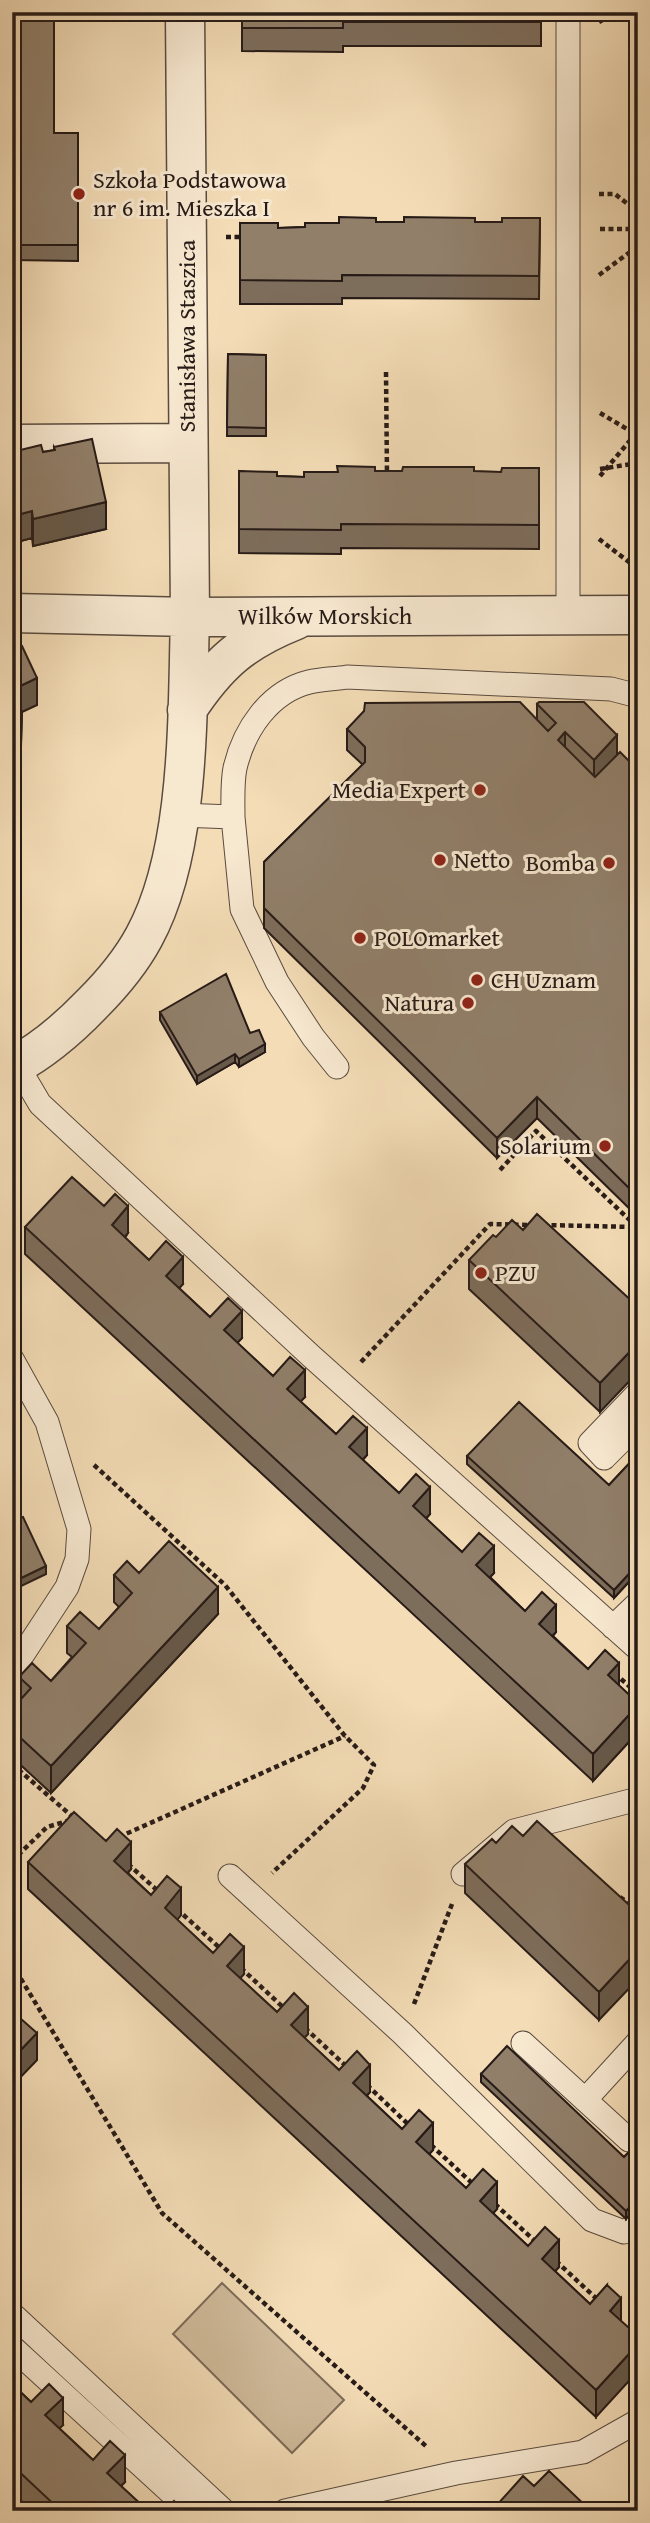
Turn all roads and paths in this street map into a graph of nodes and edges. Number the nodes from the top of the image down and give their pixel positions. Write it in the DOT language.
graph roads {
  1 [pos="185,12"];
  2 [pos="568,12"];
  3 [pos="568,193"];
  4 [pos="638,212"];
  5 [pos="253,236"];
  6 [pos="215,238"];
  7 [pos="386,372"];
  8 [pos="568,411"];
  9 [pos="638,436"];
  10 [pos="188,443"];
  11 [pos="12,444"];
  12 [pos="387,482"];
  13 [pos="12,613"];
  14 [pos="307,615"];
  15 [pos="568,615"];
  16 [pos="638,615"];
  17 [pos="190,617"];
  18 [pos="638,696"];
  19 [pos="187,710"];
  20 [pos="180,815"];
  21 [pos="233,817"];
  22 [pos="14,1066"];
  23 [pos="337,1068"];
  24 [pos="500,1170"];
  25 [pos="544,1225"];
  26 [pos="637,1227"];
  27 [pos="554,1234"];
  28 [pos="12,1360"];
  29 [pos="341,1383"];
  30 [pos="638,1393"];
  31 [pos="47,1422"];
  32 [pos="638,1424"];
  33 [pos="638,1603"];
  34 [pos="613,1627"];
  35 [pos="638,1649"];
  36 [pos="12,1671"];
  37 [pos="345,1736"];
  38 [pos="12,1764"];
  39 [pos="638,1799"];
  40 [pos="119,1838"];
  41 [pos="12,1861"];
  42 [pos="127,1862"];
  43 [pos="463,1874"];
  44 [pos="230,1876"];
  45 [pos="249,1894"];
  46 [pos="617,1895"];
  47 [pos="638,1910"];
  48 [pos="229,1957"];
  49 [pos="12,1964"];
  50 [pos="239,1966"];
  51 [pos="290,2014"];
  52 [pos="300,2024"];
  53 [pos="403,2034"];
  54 [pos="638,2042"];
  55 [pos="523,2043"];
  56 [pos="351,2071"];
  57 [pos="362,2081"];
  58 [pos="585,2100"];
  59 [pos="413,2128"];
  60 [pos="638,2131"];
  61 [pos="423,2137"];
  62 [pos="474,2185"];
  63 [pos="495,2204"];
  64 [pos="638,2224"];
  65 [pos="546,2251"];
  66 [pos="556,2261"];
  67 [pos="607,2308"];
  68 [pos="12,2314"];
  69 [pos="12,2347"];
  70 [pos="638,2421"];
  71 [pos="456,2473"];
  72 [pos="191,2511"];
  73 [pos="224,2511"];
  74 [pos="285,2511"];
  1 -- 10 [label="street, Stanisława Staszica"];
  2 -- 3 [label="lane"];
  3 -- 4 [label="path"];
  3 -- 8 [label="lane"];
  5 -- 6 [label="path"];
  7 -- 12 [label="path"];
  8 -- 9 [label="path"];
  8 -- 15 [label="lane"];
  10 -- 11 [label="street"];
  10 -- 17 [label="street, Stanisława Staszica"];
  13 -- 17 [label="street, Wilków Morskich"];
  14 -- 15 [label="street, Wilków Morskich"];
  14 -- 17 [label="street, Wilków Morskich"];
  14 -- 19 [label="street"];
  15 -- 16 [label="street, Wilków Morskich"];
  17 -- 19 [label="street, Stanisława Staszica"];
  18 -- 21 [label="lane"];
  19 -- 20 [label="street, Stanisława Staszica"];
  20 -- 21 [label="lane"];
  20 -- 22 [label="street, Stanisława Staszica"];
  21 -- 23 [label="lane"];
  22 -- 29 [label="lane"];
  24 -- 26 [label="path"];
  25 -- 26 [label="path"];
  25 -- 27 [label="path"];
  25 -- 29 [label="path"];
  28 -- 31 [label="lane"];
  29 -- 34 [label="lane"];
  30 -- 32 [label="lane"];
  31 -- 36 [label="lane"];
  31 -- 37 [label="path"];
  33 -- 34 [label="lane"];
  34 -- 35 [label="lane"];
  37 -- 40 [label="path"];
  37 -- 45 [label="path"];
  38 -- 41 [label="path"];
  39 -- 43 [label="lane"];
  42 -- 48 [label="path"];
  43 -- 53 [label="path"];
  44 -- 45 [label="lane"];
  45 -- 53 [label="lane"];
  46 -- 47 [label="path"];
  49 -- 71 [label="path"];
  50 -- 51 [label="path"];
  52 -- 56 [label="path"];
  53 -- 64 [label="lane"];
  54 -- 58 [label="lane"];
  55 -- 58 [label="lane"];
  57 -- 59 [label="path"];
  58 -- 60 [label="lane"];
  61 -- 62 [label="path"];
  63 -- 65 [label="path"];
  66 -- 67 [label="path"];
  68 -- 73 [label="lane"];
  69 -- 72 [label="lane"];
  70 -- 71 [label="lane"];
  71 -- 74 [label="lane"];
}
